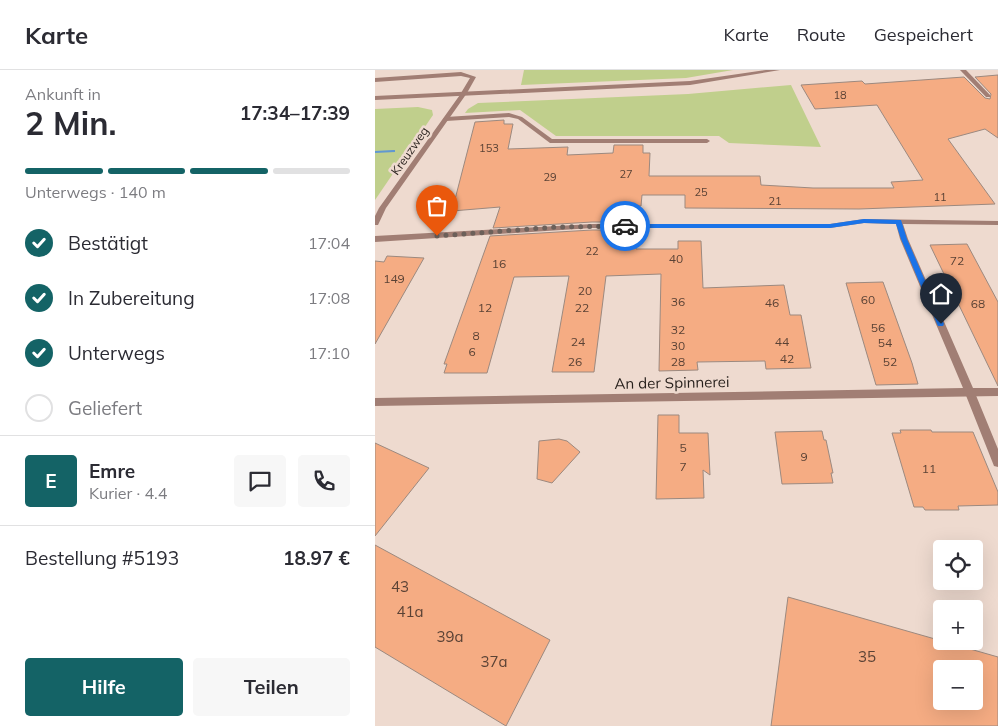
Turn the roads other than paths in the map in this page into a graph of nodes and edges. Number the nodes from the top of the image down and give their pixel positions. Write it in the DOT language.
graph roads {
  1 [pos="777,70"];
  2 [pos="963,70"];
  3 [pos="375,80"];
  4 [pos="464,93"];
  5 [pos="988,96"];
  6 [pos="375,98"];
  7 [pos="446,119"];
  8 [pos="707,141"];
  9 [pos="899,222"];
  10 [pos="375,223"];
  11 [pos="998,223"];
  12 [pos="375,239"];
  13 [pos="998,392"];
  14 [pos="970,393"];
  15 [pos="375,402"];
  16 [pos="998,462"];
  1 -- 4 [label="street"];
  2 -- 5 [label="street"];
  3 -- 4 [label="street"];
  4 -- 6 [label="street"];
  4 -- 7 [label="street, Kreuzweg"];
  7 -- 8 [label="street"];
  7 -- 10 [label="street, Kreuzweg"];
  9 -- 11 [label="street"];
  9 -- 12 [label="street"];
  9 -- 14 [label="street"];
  13 -- 14 [label="street, An der Spinnerei"];
  14 -- 15 [label="street, An der Spinnerei"];
  14 -- 16 [label="street"];
}
